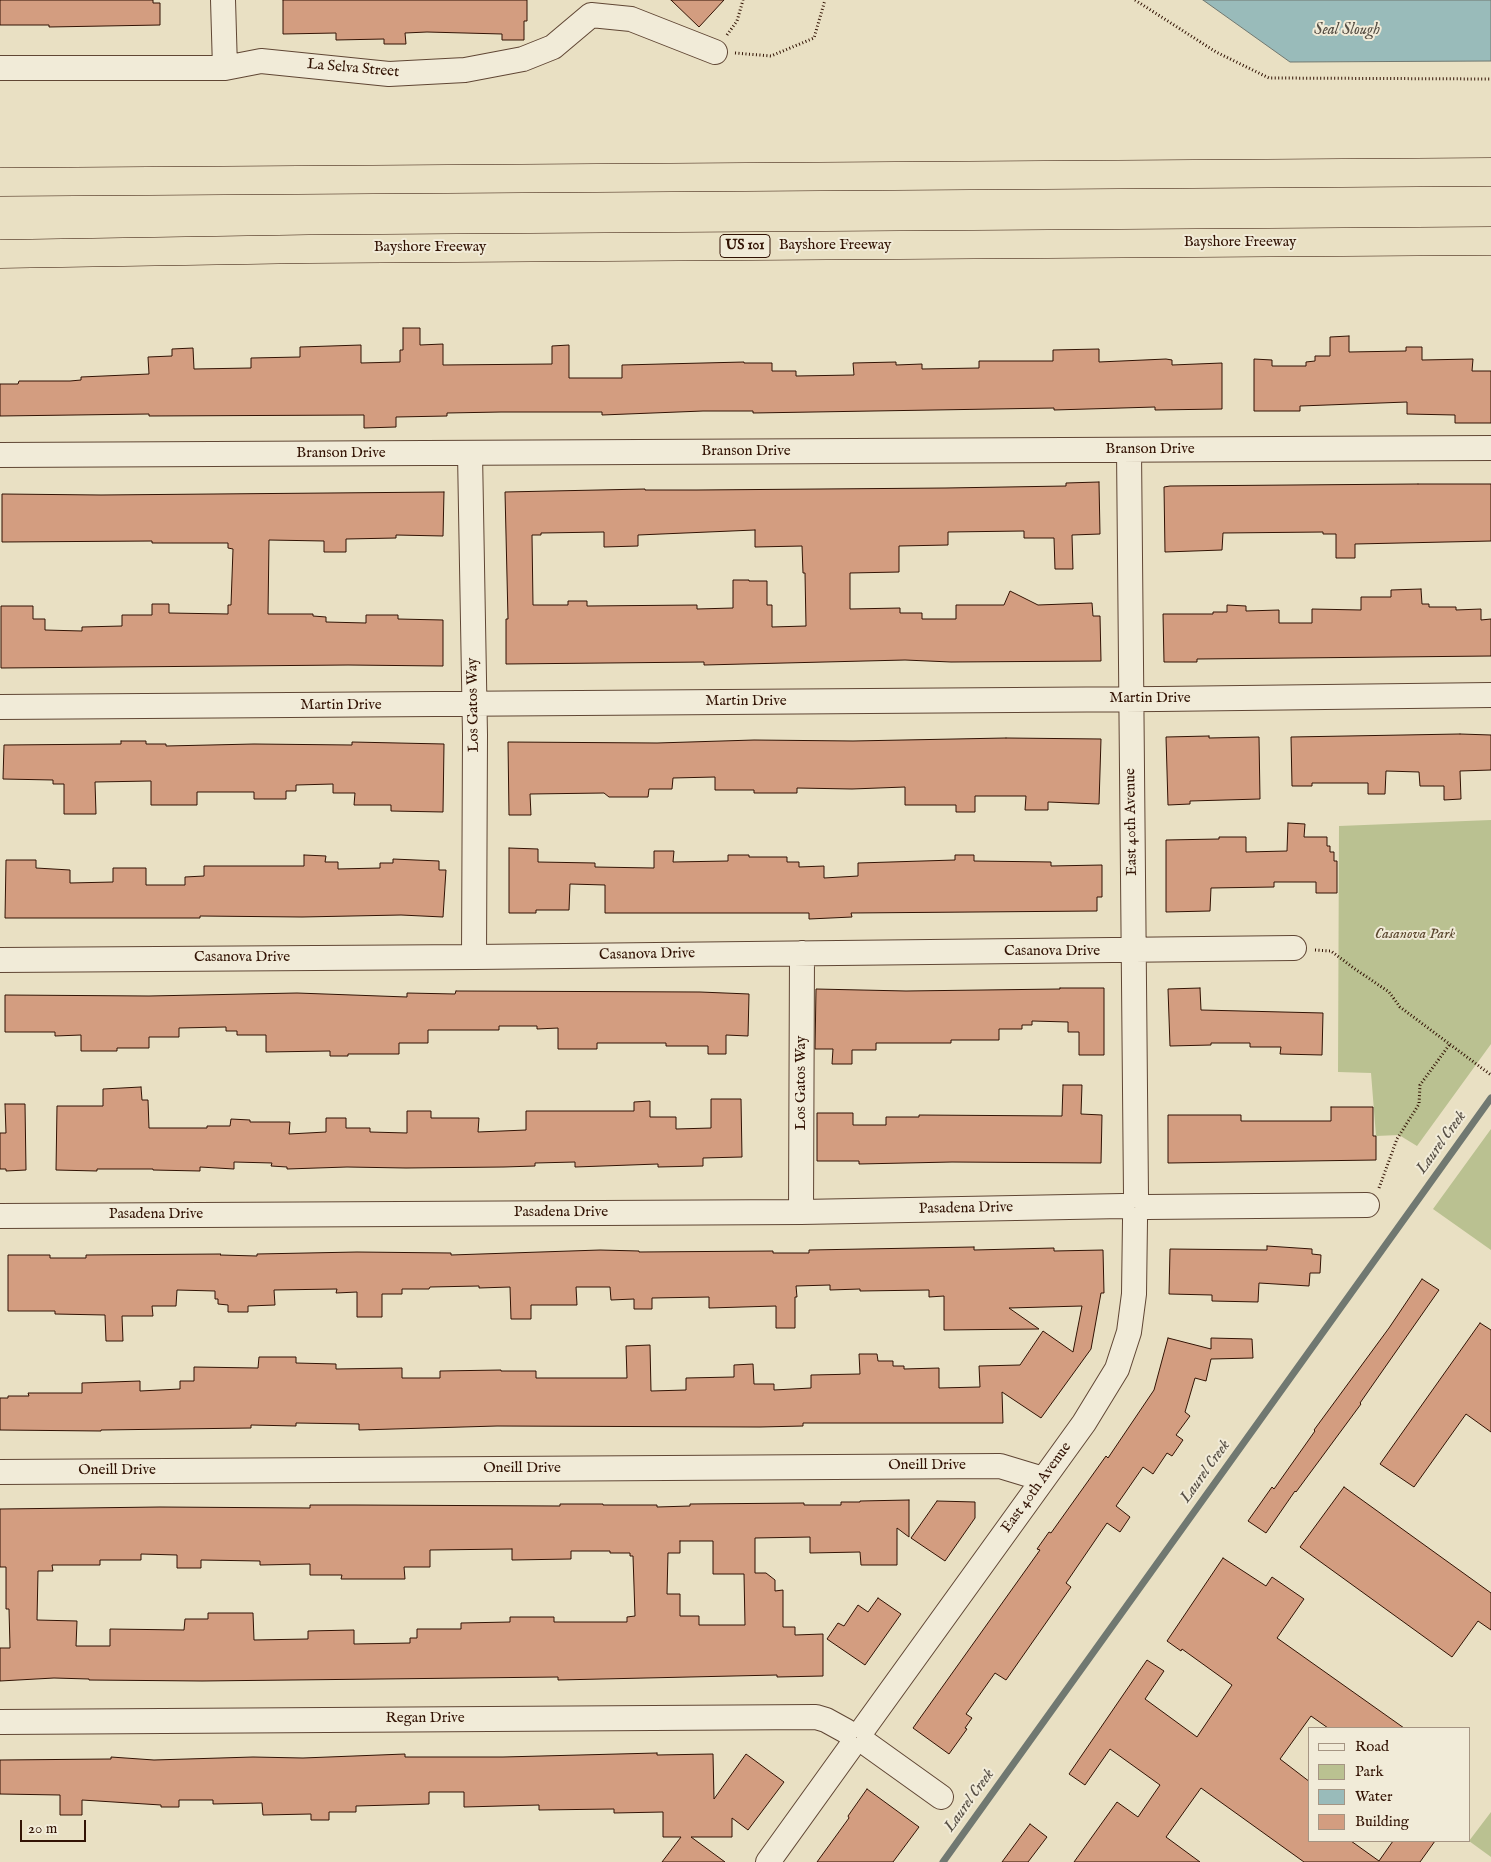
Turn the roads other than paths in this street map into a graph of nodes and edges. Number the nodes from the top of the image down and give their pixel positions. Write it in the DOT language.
graph roads {
  1 [pos="223,0"];
  2 [pos="591,7"];
  3 [pos="715,52"];
  4 [pos="0,68"];
  5 [pos="225,68"];
  6 [pos="1491,172"];
  7 [pos="0,182"];
  8 [pos="1491,241"];
  9 [pos="0,254"];
  10 [pos="1491,448"];
  11 [pos="1129,450"];
  12 [pos="470,453"];
  13 [pos="0,455"];
  14 [pos="1491,695"];
  15 [pos="1131,700"];
  16 [pos="474,705"];
  17 [pos="0,707"];
  18 [pos="1294,948"];
  19 [pos="1134,951"];
  20 [pos="802,953"];
  21 [pos="474,957"];
  22 [pos="0,960"];
  23 [pos="1367,1205"];
  24 [pos="1135,1207"];
  25 [pos="801,1212"];
  26 [pos="0,1216"];
  27 [pos="0,1472"];
  28 [pos="1043,1479"];
  29 [pos="0,1722"];
  30 [pos="857,1738"];
  31 [pos="941,1797"];
  32 [pos="768,1862"];
  1 -- 5 [label="street"];
  2 -- 3 [label="street, La Selva Street"];
  2 -- 5 [label="street, La Selva Street"];
  4 -- 5 [label="street, La Selva Street"];
  6 -- 7 [label="highway"];
  8 -- 9 [label="highway, Bayshore Freeway / US 101"];
  10 -- 11 [label="street, Branson Drive"];
  11 -- 12 [label="street, Branson Drive"];
  11 -- 15 [label="street, East 40th Avenue"];
  12 -- 13 [label="street, Branson Drive"];
  12 -- 16 [label="street, Los Gatos Way"];
  14 -- 15 [label="street, Martin Drive"];
  15 -- 16 [label="street, Martin Drive"];
  15 -- 19 [label="street, East 40th Avenue"];
  16 -- 17 [label="street, Martin Drive"];
  16 -- 21 [label="street, Los Gatos Way"];
  18 -- 19 [label="street, Casanova Drive"];
  19 -- 20 [label="street, Casanova Drive"];
  19 -- 24 [label="street, East 40th Avenue"];
  20 -- 21 [label="street, Casanova Drive"];
  20 -- 25 [label="street, Los Gatos Way"];
  21 -- 22 [label="street, Casanova Drive"];
  23 -- 24 [label="street, Pasadena Drive"];
  24 -- 25 [label="street, Pasadena Drive"];
  24 -- 28 [label="street, East 40th Avenue"];
  25 -- 26 [label="street, Pasadena Drive"];
  27 -- 28 [label="street, Oneill Drive"];
  28 -- 30 [label="street, East 40th Avenue"];
  29 -- 30 [label="street, Regan Drive"];
  30 -- 31 [label="street, Regan Drive"];
  30 -- 32 [label="street, East 40th Avenue"];
}
